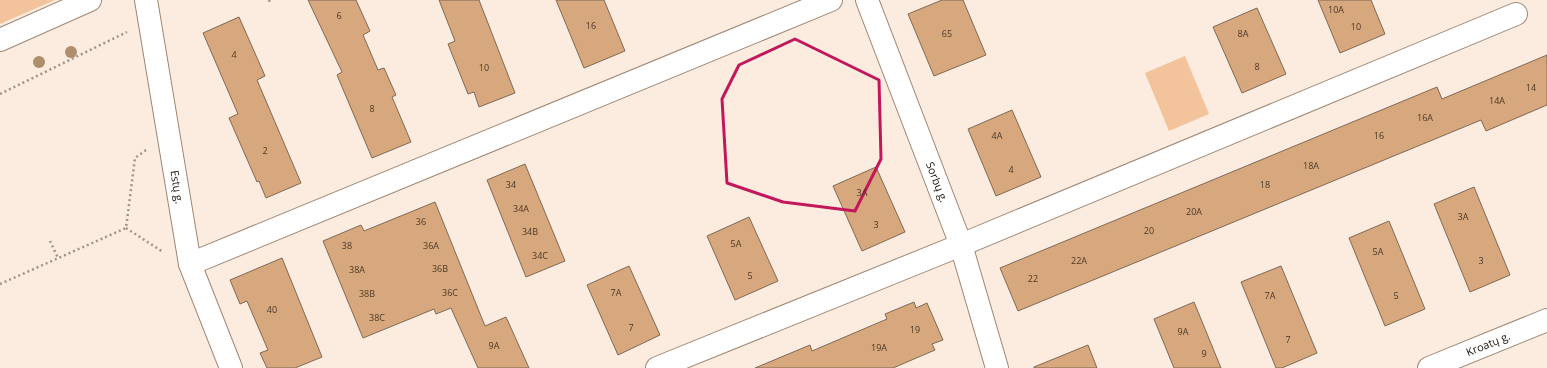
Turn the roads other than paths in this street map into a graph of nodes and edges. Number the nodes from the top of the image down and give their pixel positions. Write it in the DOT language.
graph roads {
  1 [pos="90,0"];
  2 [pos="832,0"];
  3 [pos="867,0"];
  4 [pos="147,10"];
  5 [pos="1516,14"];
  6 [pos="0,40"];
  7 [pos="961,245"];
  8 [pos="189,257"];
  9 [pos="1547,320"];
  10 [pos="231,368"];
  11 [pos="657,368"];
  12 [pos="997,368"];
  13 [pos="1429,368"];
  1 -- 6 [label="street"];
  2 -- 8 [label="street"];
  3 -- 7 [label="street, Sorbų g."];
  4 -- 8 [label="street, Estų g."];
  5 -- 7 [label="street"];
  7 -- 11 [label="street"];
  7 -- 12 [label="street, Sorbų g."];
  8 -- 10 [label="street, Estų g."];
  9 -- 13 [label="street, Kroatų g."];
}
